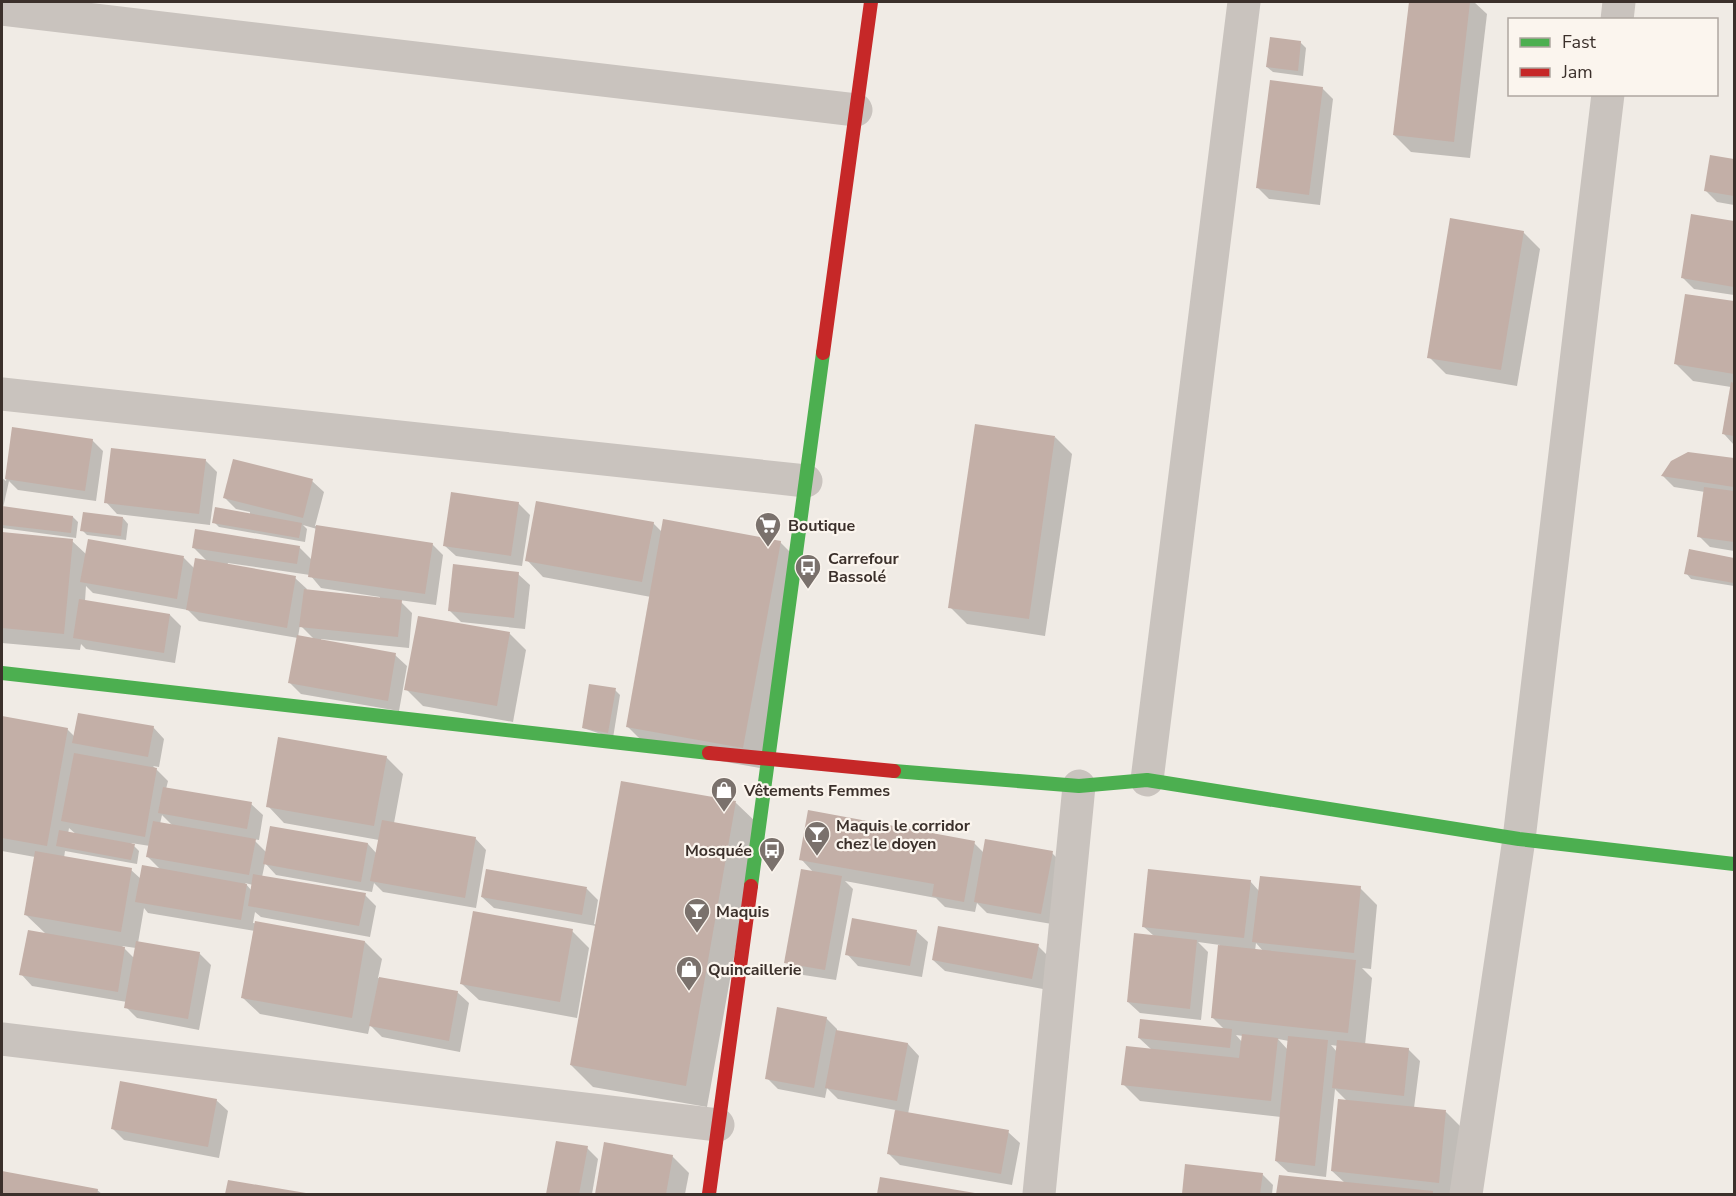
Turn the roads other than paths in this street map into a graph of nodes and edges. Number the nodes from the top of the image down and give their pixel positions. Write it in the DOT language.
graph roads {
  1 [pos="871,2"];
  2 [pos="1244,2"];
  3 [pos="1619,2"];
  4 [pos="2,9"];
  5 [pos="1617,18"];
  6 [pos="1608,96"];
  7 [pos="856,110"];
  8 [pos="2,394"];
  9 [pos="806,481"];
  10 [pos="2,673"];
  11 [pos="768,760"];
  12 [pos="1147,780"];
  13 [pos="1079,786"];
  14 [pos="1519,839"];
  15 [pos="1734,864"];
  16 [pos="2,1039"];
  17 [pos="718,1125"];
  18 [pos="709,1194"];
  19 [pos="1039,1194"];
  20 [pos="1466,1194"];
  1 -- 7 [label="street"];
  2 -- 12 [label="street"];
  3 -- 5 [label="street"];
  4 -- 7 [label="street"];
  6 -- 14 [label="street"];
  7 -- 9 [label="street"];
  8 -- 9 [label="street"];
  9 -- 11 [label="street"];
  10 -- 11 [label="street"];
  11 -- 13 [label="street"];
  11 -- 17 [label="street"];
  12 -- 13 [label="street"];
  12 -- 14 [label="street"];
  13 -- 19 [label="street"];
  14 -- 15 [label="street"];
  14 -- 20 [label="street"];
  16 -- 17 [label="street"];
  17 -- 18 [label="street"];
}
